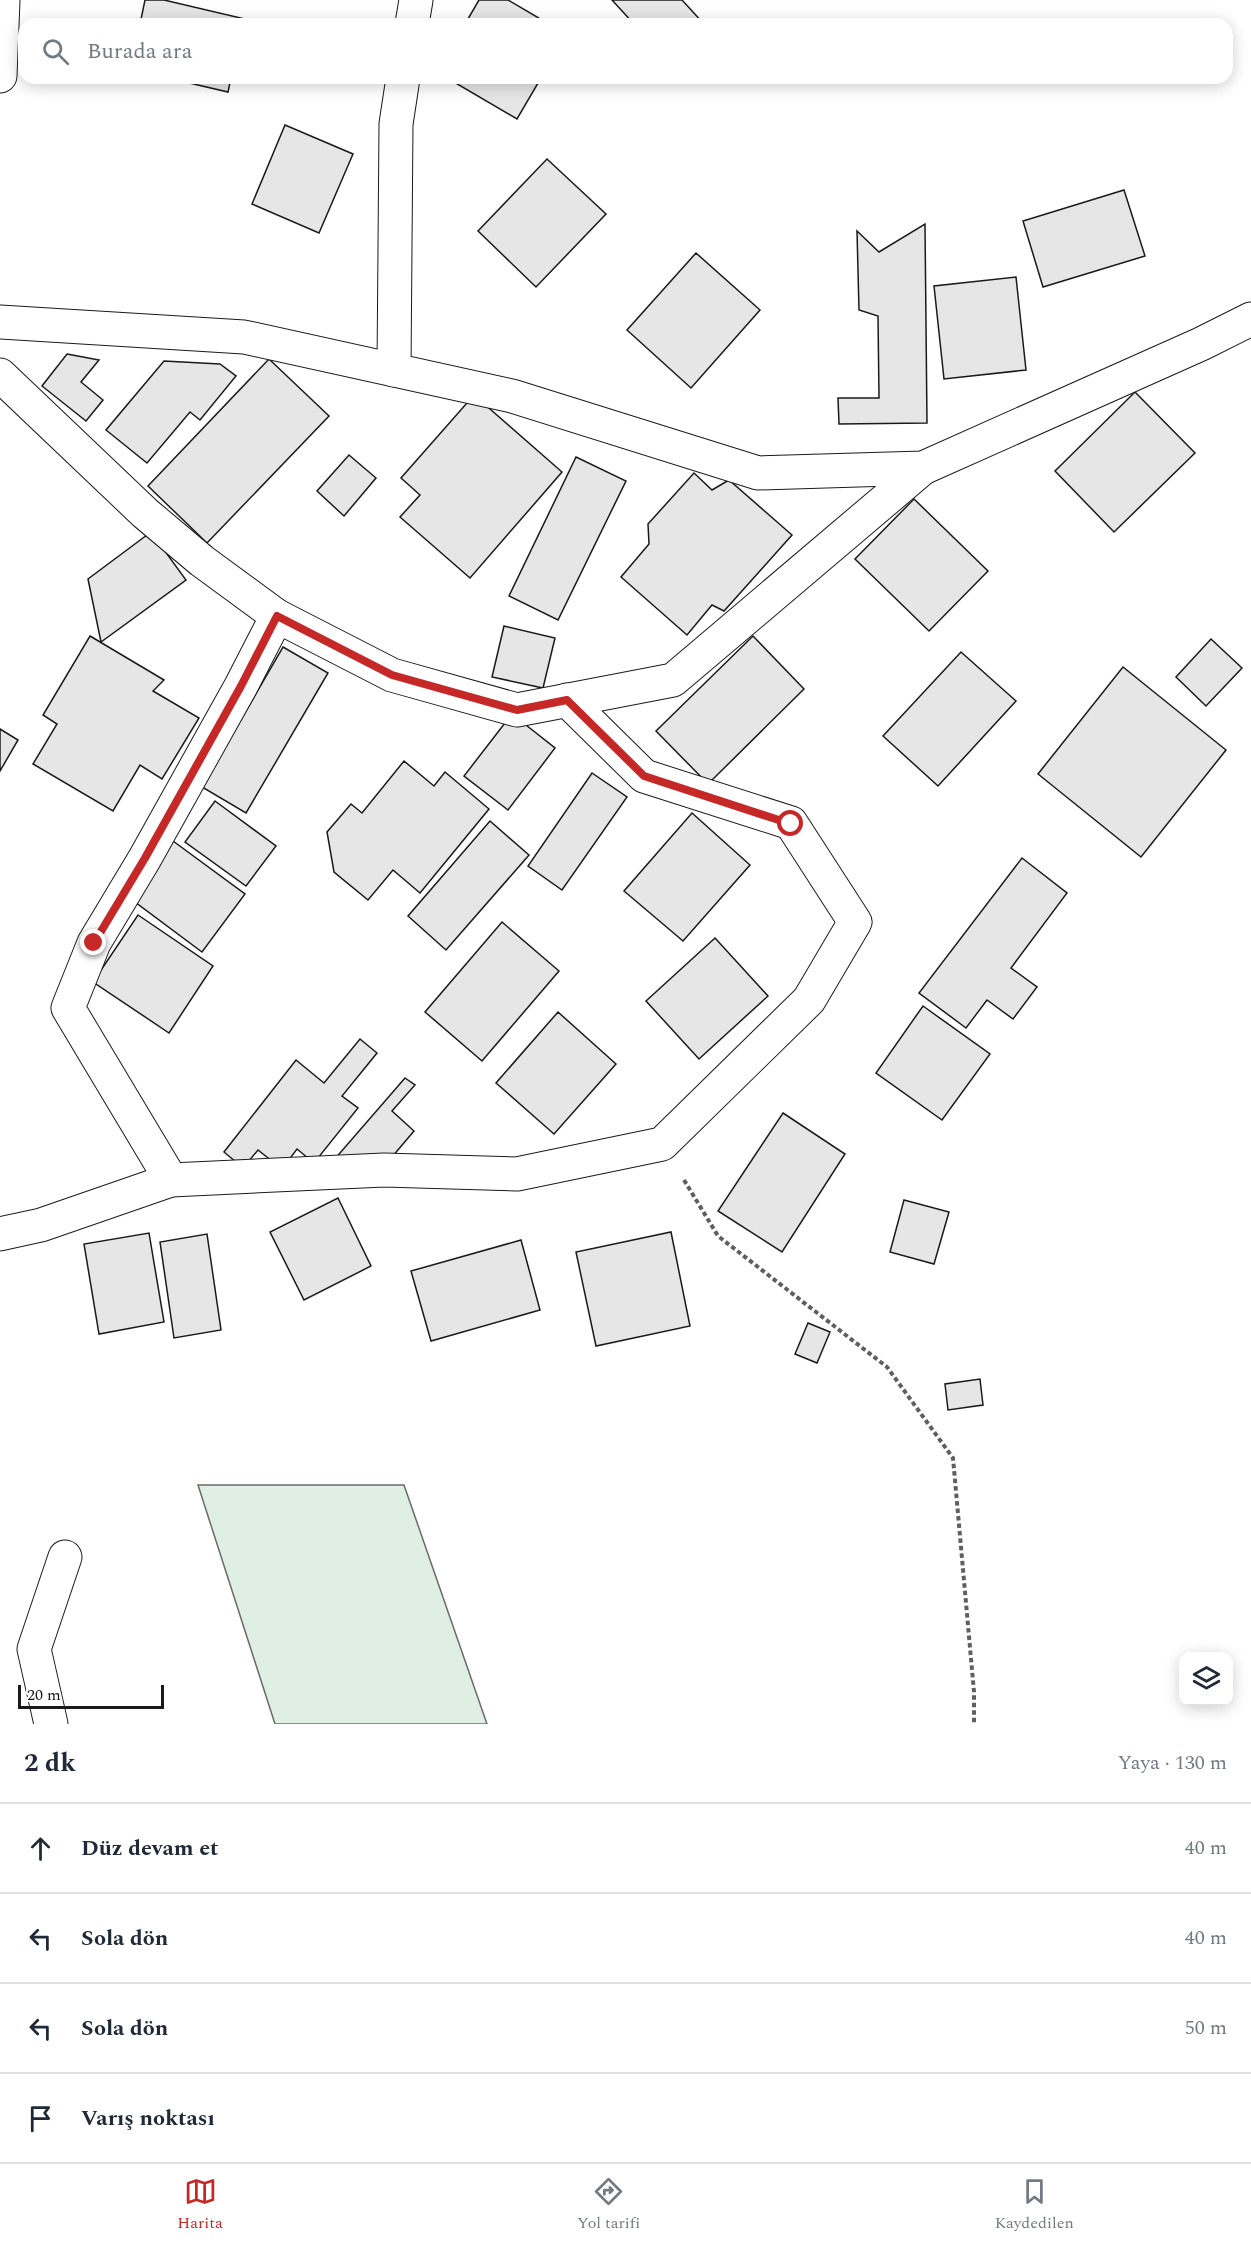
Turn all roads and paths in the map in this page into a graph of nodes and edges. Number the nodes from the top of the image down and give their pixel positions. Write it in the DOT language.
graph roads {
  1 [pos="3,0"];
  2 [pos="416,0"];
  3 [pos="413,18"];
  4 [pos="0,76"];
  5 [pos="402,84"];
  6 [pos="1251,319"];
  7 [pos="0,322"];
  8 [pos="394,370"];
  9 [pos="0,375"];
  10 [pos="923,468"];
  11 [pos="277,616"];
  12 [pos="567,700"];
  13 [pos="662,1144"];
  14 [pos="171,1180"];
  15 [pos="0,1234"];
  16 [pos="65,1557"];
  17 [pos="51,1724"];
  18 [pos="974,1724"];
  1 -- 4 [label="street"];
  2 -- 3 [label="street"];
  5 -- 8 [label="street"];
  6 -- 10 [label="street"];
  7 -- 8 [label="street"];
  8 -- 10 [label="street"];
  9 -- 11 [label="street"];
  10 -- 12 [label="street"];
  11 -- 12 [label="street"];
  11 -- 14 [label="street"];
  12 -- 13 [label="street"];
  13 -- 14 [label="street"];
  13 -- 18 [label="path"];
  14 -- 15 [label="street"];
  16 -- 17 [label="street"];
}
